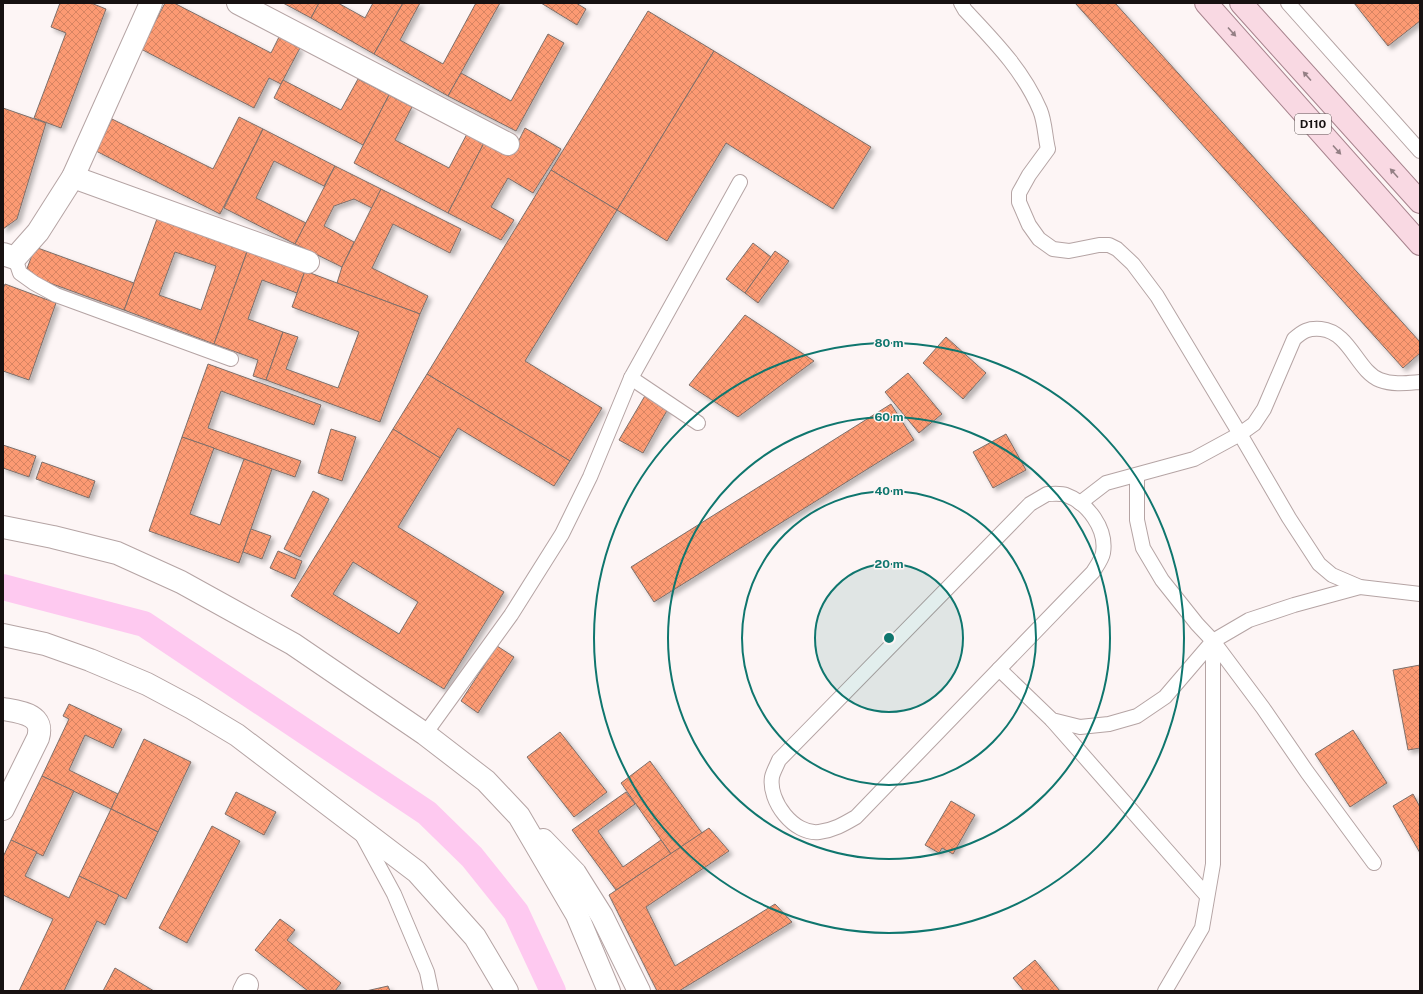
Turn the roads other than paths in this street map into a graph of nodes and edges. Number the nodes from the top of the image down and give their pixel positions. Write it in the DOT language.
graph roads {
  1 [pos="238,3"];
  2 [pos="961,3"];
  3 [pos="1206,3"];
  4 [pos="1241,3"];
  5 [pos="1288,3"];
  6 [pos="146,5"];
  7 [pos="508,144"];
  8 [pos="1420,151"];
  9 [pos="73,177"];
  10 [pos="740,182"];
  11 [pos="1420,202"];
  12 [pos="1420,244"];
  13 [pos="9,256"];
  14 [pos="308,262"];
  15 [pos="231,359"];
  16 [pos="631,378"];
  17 [pos="1420,382"];
  18 [pos="698,423"];
  19 [pos="1240,434"];
  20 [pos="1137,475"];
  21 [pos="1080,503"];
  22 [pos="3,527"];
  23 [pos="1360,587"];
  24 [pos="1420,594"];
  25 [pos="3,635"];
  26 [pos="1213,641"];
  27 [pos="999,669"];
  28 [pos="3,709"];
  29 [pos="1052,720"];
  30 [pos="425,734"];
  31 [pos="3,809"];
  32 [pos="519,816"];
  33 [pos="357,826"];
  34 [pos="1374,863"];
  35 [pos="1208,896"];
  36 [pos="431,991"];
  37 [pos="506,991"];
  38 [pos="609,991"];
  39 [pos="639,991"];
  40 [pos="1165,991"];
  1 -- 7 [label="street"];
  2 -- 19 [label="lane"];
  3 -- 12 [label="main road, D110, one-way"];
  11 -- 4 [label="main road, D110, one-way"];
  5 -- 8 [label="lane"];
  6 -- 9 [label="street"];
  9 -- 13 [label="street"];
  9 -- 14 [label="street"];
  10 -- 16 [label="lane"];
  13 -- 15 [label="lane"];
  16 -- 18 [label="lane"];
  16 -- 30 [label="lane"];
  17 -- 19 [label="lane"];
  19 -- 20 [label="lane"];
  19 -- 23 [label="lane"];
  20 -- 21 [label="lane"];
  20 -- 26 [label="lane"];
  21 -- 27 [label="lane"];
  21 -- 27 [label="lane"];
  22 -- 30 [label="street"];
  23 -- 24 [label="lane"];
  23 -- 26 [label="lane"];
  25 -- 33 [label="street"];
  26 -- 29 [label="lane"];
  26 -- 34 [label="lane"];
  26 -- 35 [label="lane"];
  27 -- 29 [label="lane"];
  28 -- 31 [label="street"];
  29 -- 35 [label="lane"];
  30 -- 32 [label="street"];
  32 -- 38 [label="street"];
  32 -- 39 [label="street"];
  33 -- 36 [label="lane"];
  33 -- 37 [label="street"];
  35 -- 40 [label="lane"];
}
